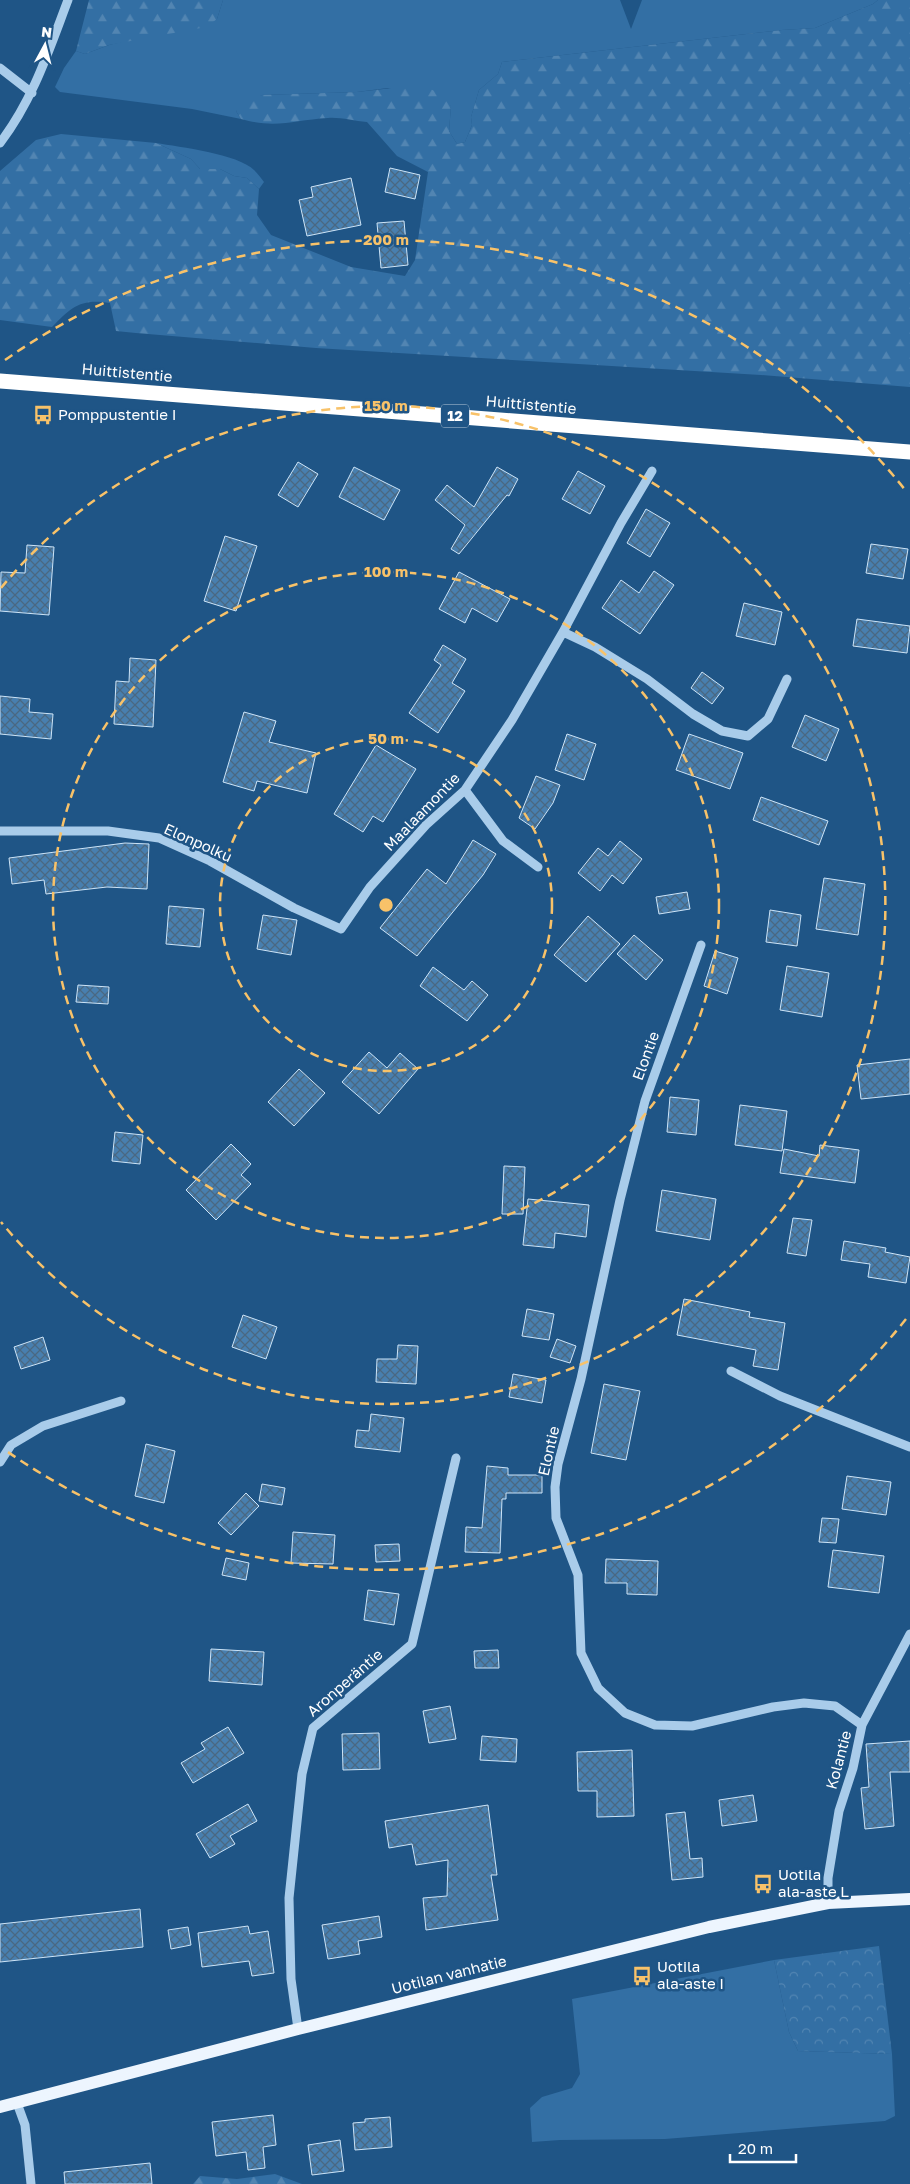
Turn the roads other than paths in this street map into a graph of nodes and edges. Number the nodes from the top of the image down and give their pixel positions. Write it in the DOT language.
graph roads {
  1 [pos="68,0"];
  2 [pos="0,68"];
  3 [pos="32,93"];
  4 [pos="0,142"];
  5 [pos="0,381"];
  6 [pos="910,452"];
  7 [pos="652,472"];
  8 [pos="563,632"];
  9 [pos="787,679"];
  10 [pos="465,790"];
  11 [pos="0,831"];
  12 [pos="538,867"];
  13 [pos="341,929"];
  14 [pos="701,945"];
  15 [pos="731,1371"];
  16 [pos="120,1401"];
  17 [pos="910,1447"];
  18 [pos="456,1458"];
  19 [pos="0,1462"];
  20 [pos="910,1634"];
  21 [pos="862,1725"];
  22 [pos="910,1899"];
  23 [pos="828,1903"];
  24 [pos="298,2029"];
  25 [pos="17,2104"];
  26 [pos="0,2108"];
  27 [pos="31,2184"];
  1 -- 3 [label="street"];
  2 -- 3 [label="street"];
  3 -- 4 [label="street"];
  5 -- 6 [label="highway, Huittistentie / 12"];
  7 -- 8 [label="street, Maalaamontie"];
  8 -- 9 [label="street"];
  8 -- 10 [label="street, Maalaamontie"];
  10 -- 12 [label="street"];
  10 -- 13 [label="street, Maalaamontie"];
  11 -- 13 [label="street, Elonpolku"];
  14 -- 21 [label="street, Elontie"];
  15 -- 17 [label="street"];
  16 -- 19 [label="street"];
  18 -- 24 [label="street, Aronperäntie"];
  20 -- 21 [label="street, Kolantie"];
  21 -- 23 [label="street, Kolantie"];
  22 -- 23 [label="main road, Uotilan vanhatie"];
  23 -- 24 [label="main road, Uotilan vanhatie"];
  24 -- 25 [label="main road, Uotilan vanhatie"];
  25 -- 26 [label="main road, Uotilan vanhatie"];
  25 -- 27 [label="street"];
}
